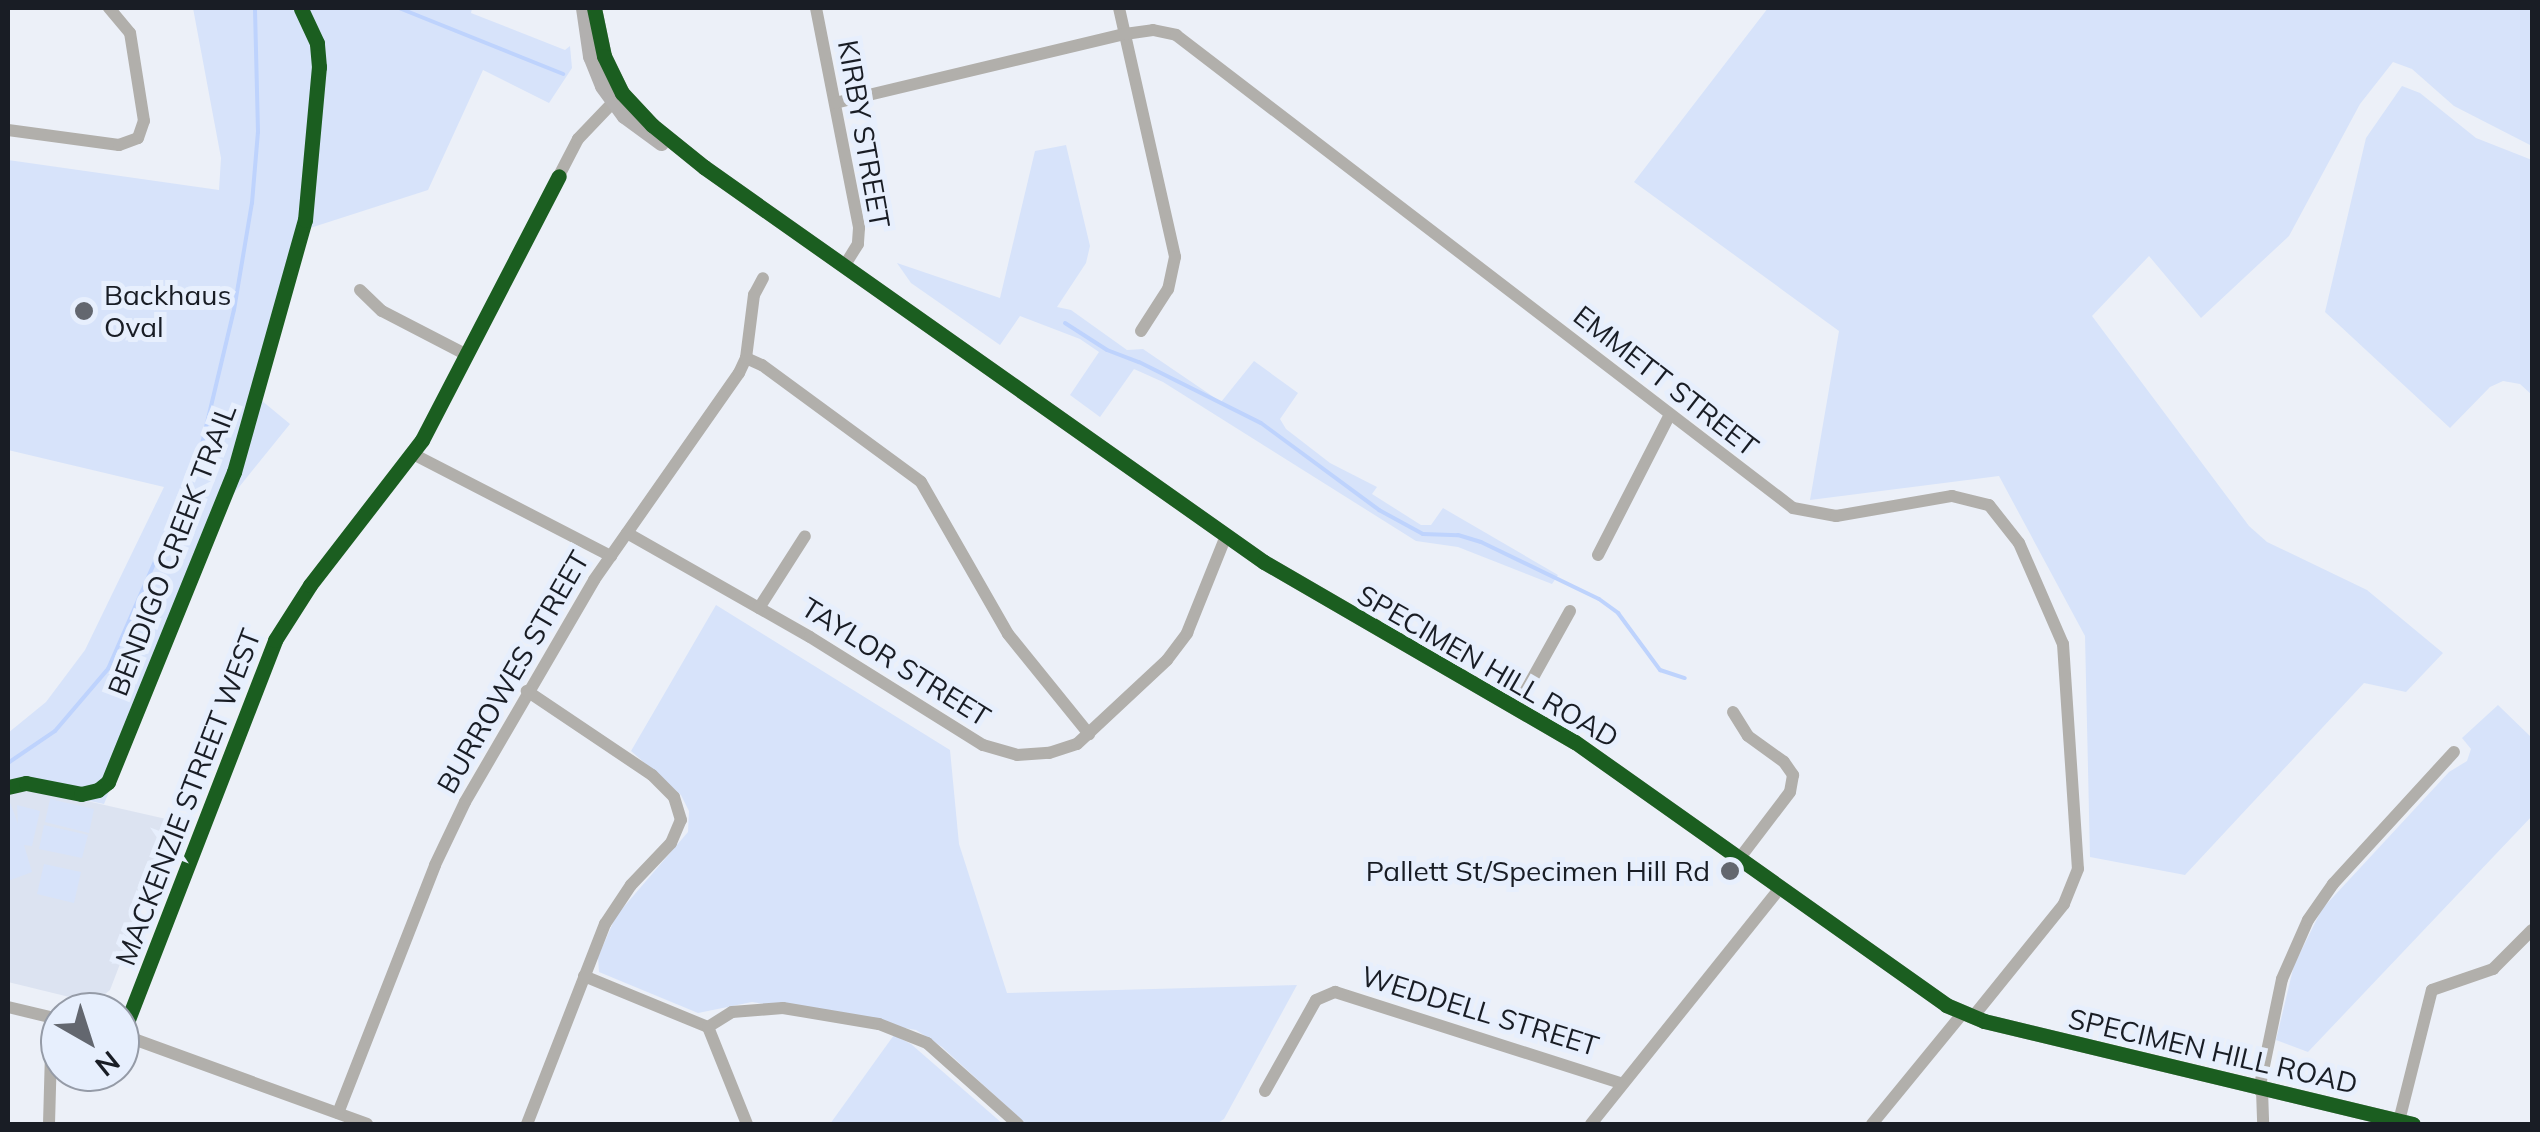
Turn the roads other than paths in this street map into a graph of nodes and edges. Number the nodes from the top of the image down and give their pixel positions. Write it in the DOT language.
graph roads {
  1 [pos="109,8"];
  2 [pos="583,8"];
  3 [pos="594,8"];
  4 [pos="816,8"];
  5 [pos="1119,8"];
  6 [pos="1125,34"];
  7 [pos="617,97"];
  8 [pos="835,103"];
  9 [pos="8,130"];
  10 [pos="844,266"];
  11 [pos="763,278"];
  12 [pos="360,290"];
  13 [pos="1141,331"];
  14 [pos="467,356"];
  15 [pos="746,358"];
  16 [pos="1669,416"];
  17 [pos="413,454"];
  18 [pos="627,533"];
  19 [pos="805,536"];
  20 [pos="1226,536"];
  21 [pos="1598,555"];
  22 [pos="610,556"];
  23 [pos="760,608"];
  24 [pos="1570,611"];
  25 [pos="527,692"];
  26 [pos="1516,708"];
  27 [pos="1733,712"];
  28 [pos="1090,734"];
  29 [pos="2454,752"];
  30 [pos="1739,859"];
  31 [pos="1779,889"];
  32 [pos="2532,930"];
  33 [pos="584,976"];
  34 [pos="137,992"];
  35 [pos="8,1007"];
  36 [pos="40,1015"];
  37 [pos="1967,1016"];
  38 [pos="708,1027"];
  39 [pos="140,1041"];
  40 [pos="1620,1082"];
  41 [pos="2261,1090"];
  42 [pos="1265,1091"];
  43 [pos="51,1092"];
  44 [pos="338,1113"];
  45 [pos="2406,1123"];
  46 [pos="49,1124"];
  47 [pos="367,1124"];
  48 [pos="527,1124"];
  49 [pos="746,1124"];
  50 [pos="1018,1124"];
  51 [pos="1590,1124"];
  52 [pos="1872,1124"];
  53 [pos="2263,1124"];
  1 -- 9 [label="street"];
  2 -- 7 [label="main road"];
  3 -- 7 [label="main road"];
  4 -- 8 [label="street, KIRBY STREET"];
  5 -- 6 [label="street"];
  6 -- 8 [label="street, EMMETT STREET"];
  6 -- 13 [label="street"];
  6 -- 16 [label="street, EMMETT STREET"];
  7 -- 10 [label="main road, SPECIMEN HILL ROAD"];
  7 -- 14 [label="street, MACKENZIE STREET WEST"];
  8 -- 10 [label="street, KIRBY STREET"];
  10 -- 20 [label="main road, SPECIMEN HILL ROAD"];
  11 -- 15 [label="street, BURROWES STREET"];
  12 -- 14 [label="street"];
  14 -- 17 [label="street, MACKENZIE STREET WEST"];
  15 -- 18 [label="street, BURROWES STREET"];
  15 -- 28 [label="street"];
  16 -- 21 [label="street"];
  16 -- 37 [label="street, EMMETT STREET"];
  17 -- 22 [label="street"];
  17 -- 34 [label="street, MACKENZIE STREET WEST"];
  18 -- 22 [label="street, BURROWES STREET"];
  18 -- 23 [label="street, TAYLOR STREET"];
  19 -- 23 [label="street"];
  20 -- 26 [label="main road, SPECIMEN HILL ROAD"];
  20 -- 28 [label="street, TAYLOR STREET"];
  22 -- 25 [label="street, BURROWES STREET"];
  23 -- 28 [label="street, TAYLOR STREET"];
  24 -- 26 [label="street"];
  25 -- 33 [label="street"];
  25 -- 44 [label="street, BURROWES STREET"];
  26 -- 30 [label="main road, SPECIMEN HILL ROAD"];
  27 -- 30 [label="street"];
  29 -- 41 [label="street"];
  30 -- 31 [label="main road, SPECIMEN HILL ROAD"];
  31 -- 37 [label="main road, SPECIMEN HILL ROAD"];
  31 -- 40 [label="street"];
  32 -- 45 [label="street"];
  33 -- 38 [label="street"];
  33 -- 48 [label="street"];
  35 -- 36 [label="street"];
  37 -- 41 [label="main road, SPECIMEN HILL ROAD"];
  37 -- 52 [label="street"];
  38 -- 49 [label="street"];
  38 -- 50 [label="street"];
  39 -- 44 [label="street"];
  40 -- 42 [label="street, WEDDELL STREET"];
  40 -- 51 [label="street"];
  41 -- 45 [label="main road, SPECIMEN HILL ROAD"];
  41 -- 53 [label="street"];
  43 -- 46 [label="street"];
  44 -- 47 [label="street"];
}
